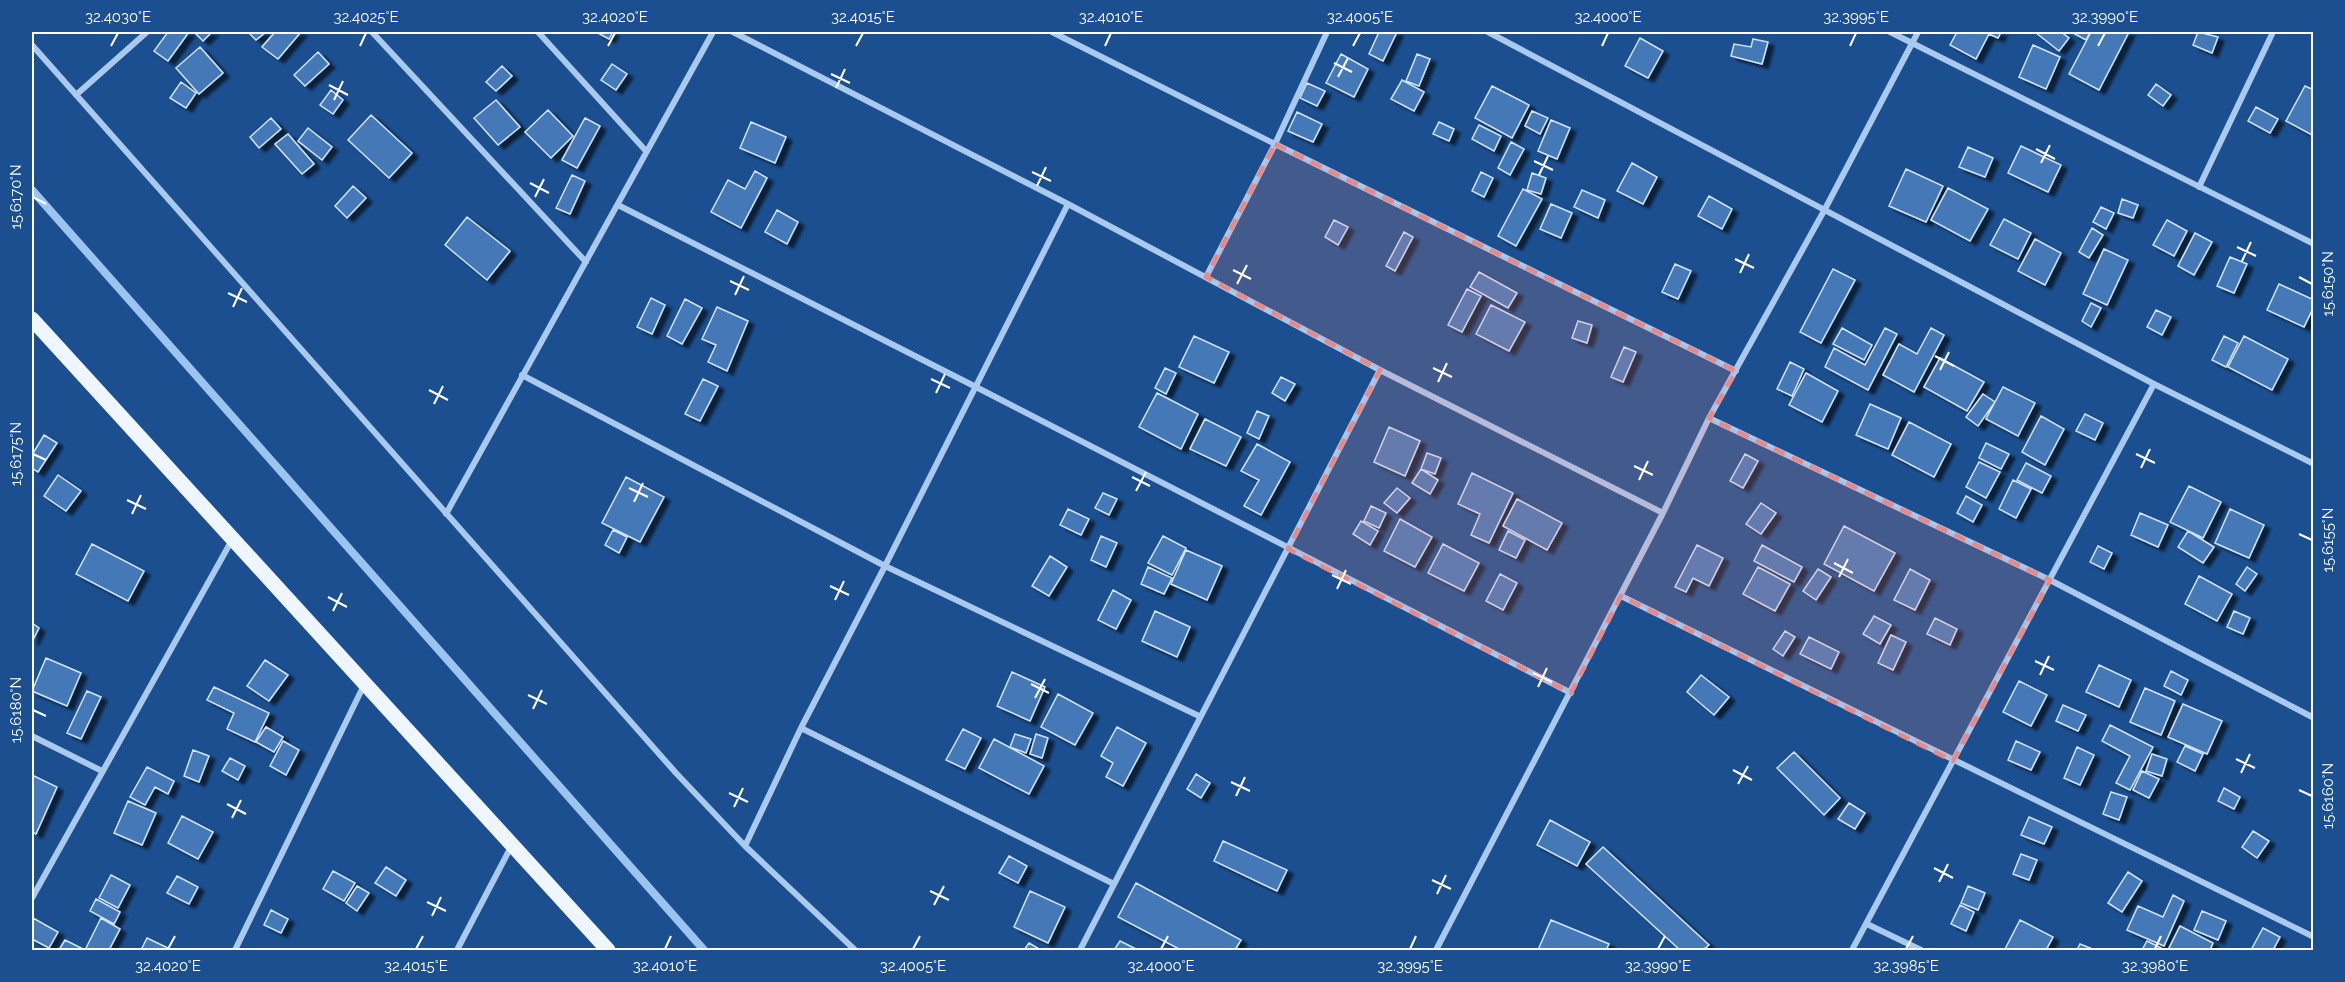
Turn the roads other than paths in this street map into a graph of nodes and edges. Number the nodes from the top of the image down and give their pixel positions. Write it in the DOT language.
graph roads {
  1 [pos="147,32"];
  2 [pos="372,32"];
  3 [pos="538,32"];
  4 [pos="713,32"];
  5 [pos="734,32"];
  6 [pos="1052,32"];
  7 [pos="1327,32"];
  8 [pos="1488,32"];
  9 [pos="1890,32"];
  10 [pos="1918,32"];
  11 [pos="2273,32"];
  12 [pos="1912,43"];
  13 [pos="32,45"];
  14 [pos="76,95"];
  15 [pos="1275,144"];
  16 [pos="646,151"];
  17 [pos="2199,187"];
  18 [pos="1068,204"];
  19 [pos="618,205"];
  20 [pos="1825,209"];
  21 [pos="2313,244"];
  22 [pos="586,262"];
  23 [pos="1206,277"];
  24 [pos="32,319"];
  25 [pos="1380,370"];
  26 [pos="1736,371"];
  27 [pos="522,375"];
  28 [pos="2154,384"];
  29 [pos="976,387"];
  30 [pos="1709,418"];
  31 [pos="2313,464"];
  32 [pos="1664,513"];
  33 [pos="446,514"];
  34 [pos="233,539"];
  35 [pos="1288,549"];
  36 [pos="885,566"];
  37 [pos="2050,580"];
  38 [pos="1621,596"];
  39 [pos="364,684"];
  40 [pos="1571,693"];
  41 [pos="1199,717"];
  42 [pos="2313,718"];
  43 [pos="801,728"];
  44 [pos="32,736"];
  45 [pos="1953,761"];
  46 [pos="102,771"];
  47 [pos="512,845"];
  48 [pos="745,846"];
  49 [pos="1114,884"];
  50 [pos="32,898"];
  51 [pos="1867,924"];
  52 [pos="2313,937"];
  53 [pos="235,951"];
  54 [pos="456,951"];
  55 [pos="608,951"];
  56 [pos="855,951"];
  57 [pos="1080,951"];
  58 [pos="1436,951"];
  59 [pos="1852,951"];
  60 [pos="1921,951"];
  1 -- 14 [label="street"];
  2 -- 22 [label="street"];
  3 -- 16 [label="street"];
  4 -- 16 [label="street"];
  5 -- 18 [label="street"];
  6 -- 15 [label="street"];
  7 -- 15 [label="street"];
  8 -- 20 [label="street"];
  9 -- 12 [label="street"];
  10 -- 12 [label="street"];
  11 -- 17 [label="street"];
  12 -- 17 [label="street"];
  12 -- 20 [label="street"];
  13 -- 14 [label="street"];
  14 -- 33 [label="street"];
  15 -- 23 [label="street"];
  15 -- 26 [label="street"];
  16 -- 19 [label="street"];
  17 -- 21 [label="street"];
  18 -- 23 [label="street"];
  18 -- 29 [label="street"];
  19 -- 22 [label="street"];
  19 -- 29 [label="street"];
  20 -- 26 [label="street"];
  20 -- 28 [label="street"];
  22 -- 27 [label="street"];
  23 -- 25 [label="street"];
  24 -- 34 [label="main road"];
  25 -- 32 [label="street"];
  25 -- 35 [label="street"];
  26 -- 30 [label="street"];
  27 -- 33 [label="street"];
  27 -- 36 [label="street"];
  28 -- 31 [label="street"];
  28 -- 37 [label="street"];
  29 -- 35 [label="street"];
  29 -- 36 [label="street"];
  30 -- 32 [label="street"];
  30 -- 37 [label="street"];
  32 -- 38 [label="street"];
  33 -- 48 [label="street"];
  34 -- 39 [label="main road"];
  34 -- 46 [label="street"];
  35 -- 40 [label="street"];
  35 -- 41 [label="street"];
  36 -- 41 [label="street"];
  36 -- 43 [label="street"];
  37 -- 42 [label="street"];
  37 -- 45 [label="street"];
  38 -- 40 [label="street"];
  38 -- 45 [label="street"];
  39 -- 47 [label="main road"];
  39 -- 53 [label="street"];
  40 -- 58 [label="street"];
  41 -- 49 [label="street"];
  43 -- 48 [label="street"];
  43 -- 49 [label="street"];
  44 -- 46 [label="street"];
  45 -- 51 [label="street"];
  45 -- 52 [label="street"];
  46 -- 50 [label="street"];
  47 -- 54 [label="street"];
  47 -- 55 [label="main road"];
  48 -- 56 [label="street"];
  49 -- 57 [label="street"];
  51 -- 59 [label="street"];
  51 -- 60 [label="street"];
}
